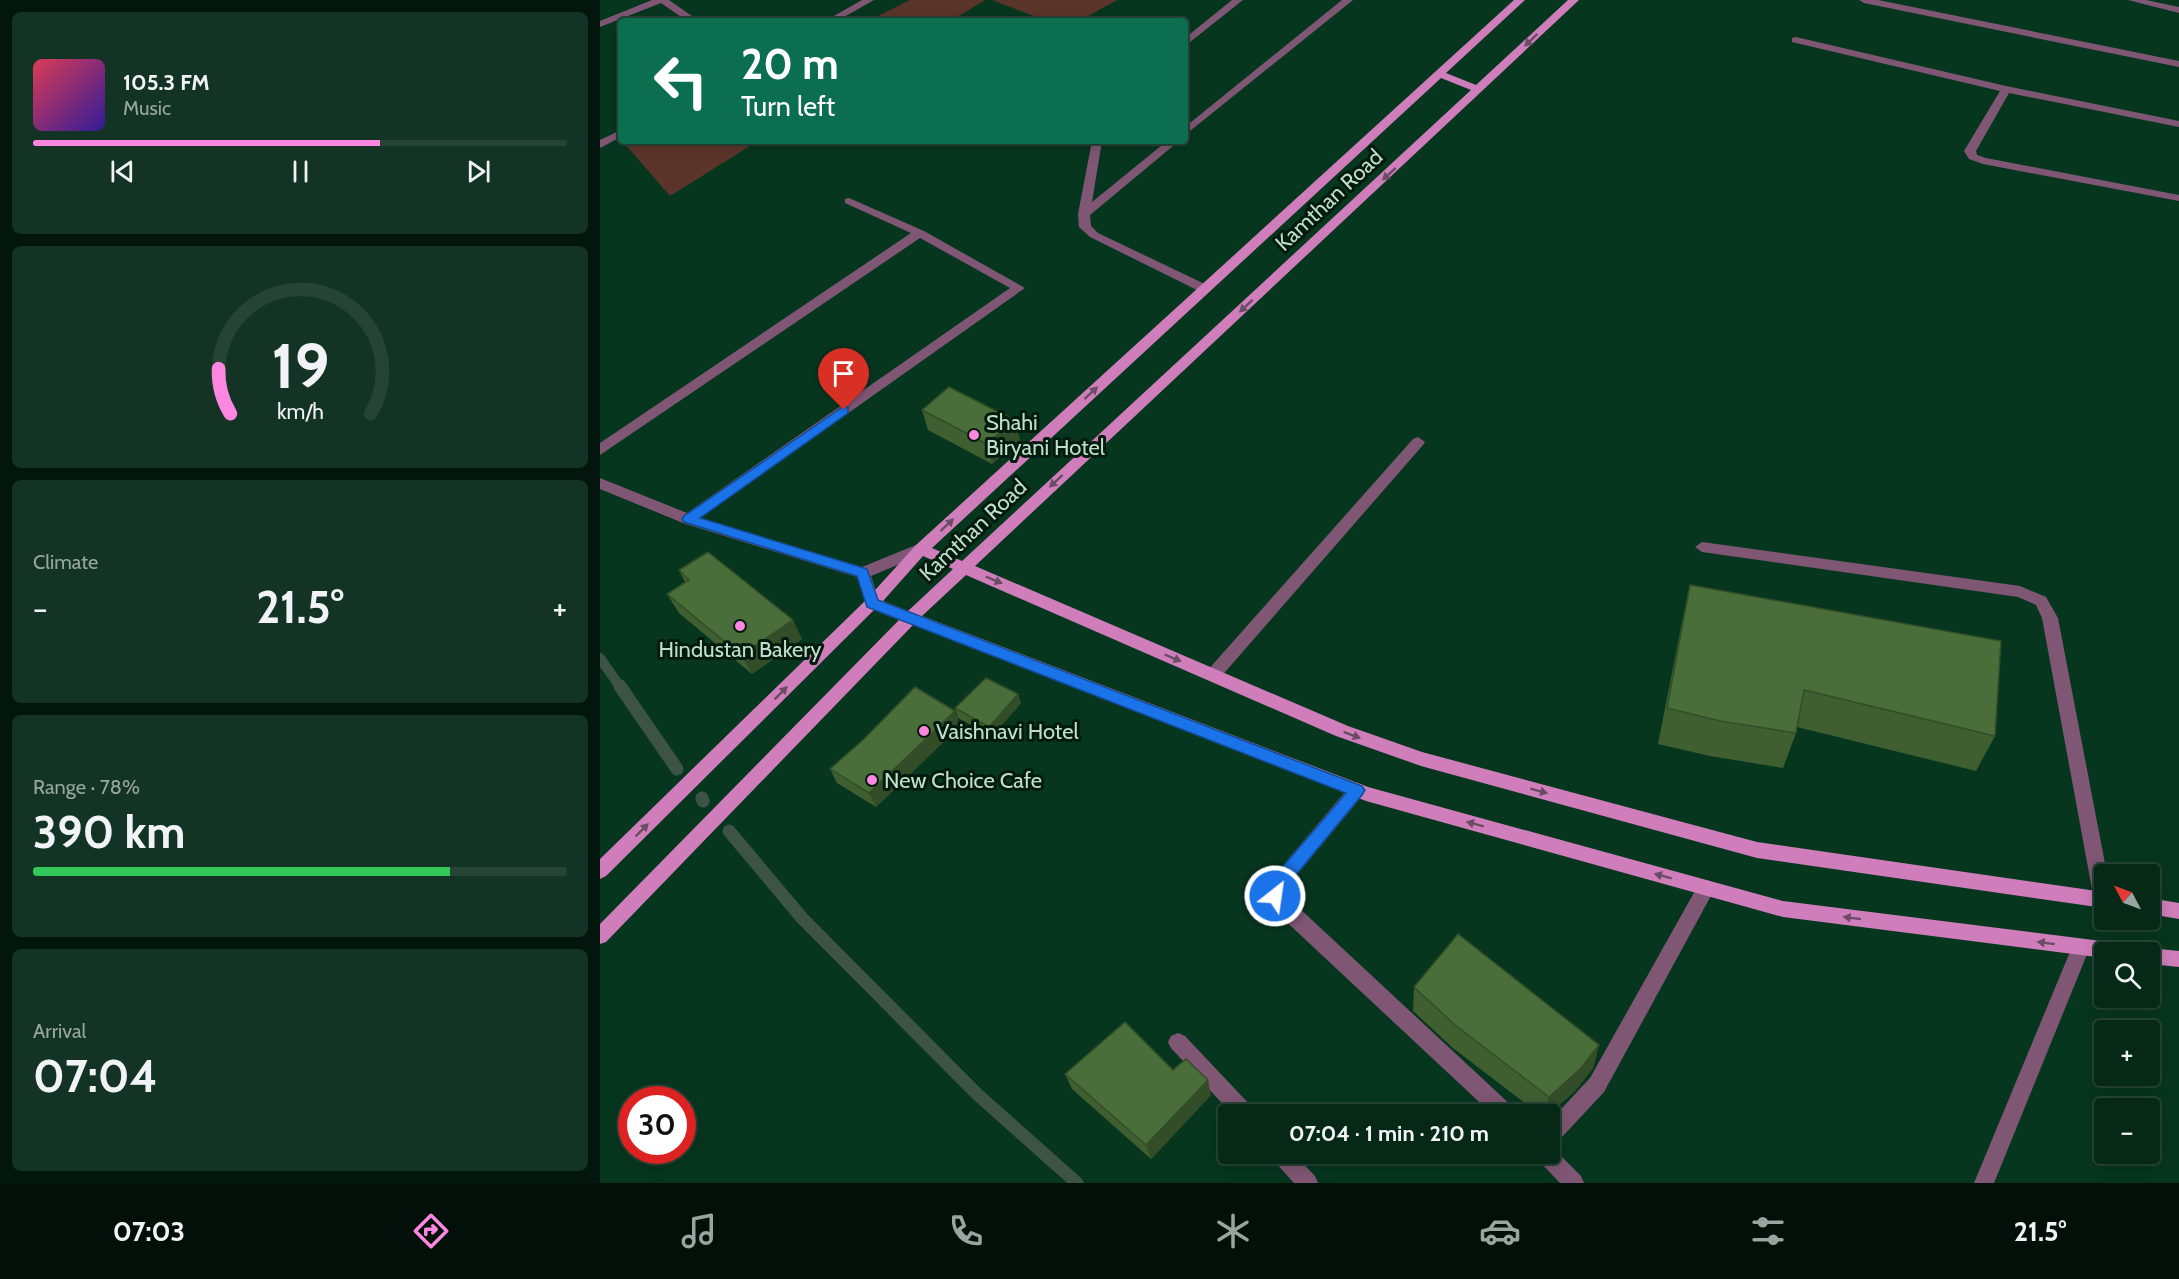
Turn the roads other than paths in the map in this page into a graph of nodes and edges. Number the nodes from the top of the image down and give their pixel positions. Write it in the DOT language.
graph roads {
  1 [pos="661,0"];
  2 [pos="869,0"];
  3 [pos="1238,0"];
  4 [pos="1348,0"];
  5 [pos="1520,0"];
  6 [pos="1574,0"];
  7 [pos="1864,0"];
  8 [pos="1932,0"];
  9 [pos="2133,0"];
  10 [pos="2179,10"];
  11 [pos="1927,12"];
  12 [pos="689,18"];
  13 [pos="836,18"];
  14 [pos="600,24"];
  15 [pos="1796,40"];
  16 [pos="1188,41"];
  17 [pos="2179,64"];
  18 [pos="1438,74"];
  19 [pos="2006,89"];
  20 [pos="1479,90"];
  21 [pos="2179,124"];
  22 [pos="1188,130"];
  23 [pos="618,135"];
  24 [pos="1096,144"];
  25 [pos="1170,144"];
  26 [pos="600,145"];
  27 [pos="2179,198"];
  28 [pos="849,201"];
  29 [pos="1083,214"];
  30 [pos="920,233"];
  31 [pos="1205,289"];
  32 [pos="1418,442"];
  33 [pos="600,450"];
  34 [pos="600,483"];
  35 [pos="688,519"];
  36 [pos="1702,547"];
  37 [pos="921,549"];
  38 [pos="963,567"];
  39 [pos="863,573"];
  40 [pos="872,603"];
  41 [pos="911,617"];
  42 [pos="1213,675"];
  43 [pos="1357,790"];
  44 [pos="2097,864"];
  45 [pos="600,871"];
  46 [pos="1706,888"];
  47 [pos="2094,899"];
  48 [pos="2160,907"];
  49 [pos="2179,910"];
  50 [pos="600,936"];
  51 [pos="2081,947"];
  52 [pos="2094,948"];
  53 [pos="2160,957"];
  54 [pos="2179,959"];
  55 [pos="1178,1042"];
  56 [pos="1236,1104"];
  57 [pos="1495,1104"];
  58 [pos="1560,1125"];
  59 [pos="1290,1164"];
  60 [pos="1556,1164"];
  61 [pos="1308,1183"];
  62 [pos="1575,1183"];
  63 [pos="1984,1183"];
  1 -- 12 [label="street"];
  1 -- 14 [label="street"];
  2 -- 13 [label="street"];
  3 -- 16 [label="street"];
  4 -- 22 [label="street"];
  5 -- 18 [label="main road, Kamthan Road"];
  6 -- 20 [label="main road, Kamthan Road, one-way"];
  7 -- 11 [label="street"];
  8 -- 11 [label="street"];
  9 -- 10 [label="street"];
  11 -- 17 [label="street"];
  15 -- 19 [label="street"];
  18 -- 20 [label="main road"];
  18 -- 31 [label="main road, Kamthan Road"];
  19 -- 21 [label="street"];
  19 -- 27 [label="street"];
  20 -- 38 [label="main road, Kamthan Road, one-way"];
  23 -- 26 [label="street"];
  24 -- 29 [label="street"];
  25 -- 29 [label="street"];
  28 -- 30 [label="street"];
  29 -- 31 [label="street"];
  30 -- 33 [label="street"];
  30 -- 35 [label="street"];
  37 -- 31 [label="main road, Kamthan Road, one-way"];
  32 -- 42 [label="street"];
  34 -- 35 [label="street"];
  35 -- 39 [label="street"];
  36 -- 44 [label="street"];
  37 -- 38 [label="main road"];
  37 -- 39 [label="street"];
  37 -- 40 [label="main road, Kamthan Road"];
  38 -- 41 [label="main road, Kamthan Road"];
  38 -- 42 [label="main road, one-way"];
  39 -- 40 [label="street"];
  40 -- 41 [label="main road"];
  45 -- 40 [label="main road, Kamthan Road, one-way"];
  41 -- 43 [label="main road"];
  41 -- 50 [label="main road, Kamthan Road"];
  42 -- 47 [label="main road, one-way"];
  46 -- 43 [label="main road, one-way"];
  43 -- 57 [label="street"];
  51 -- 46 [label="main road, one-way"];
  46 -- 58 [label="street"];
  48 -- 49 [label="main road"];
  51 -- 52 [label="main road"];
  51 -- 63 [label="street"];
  53 -- 54 [label="main road"];
  55 -- 56 [label="street"];
  59 -- 61 [label="street"];
  60 -- 62 [label="street"];
}
